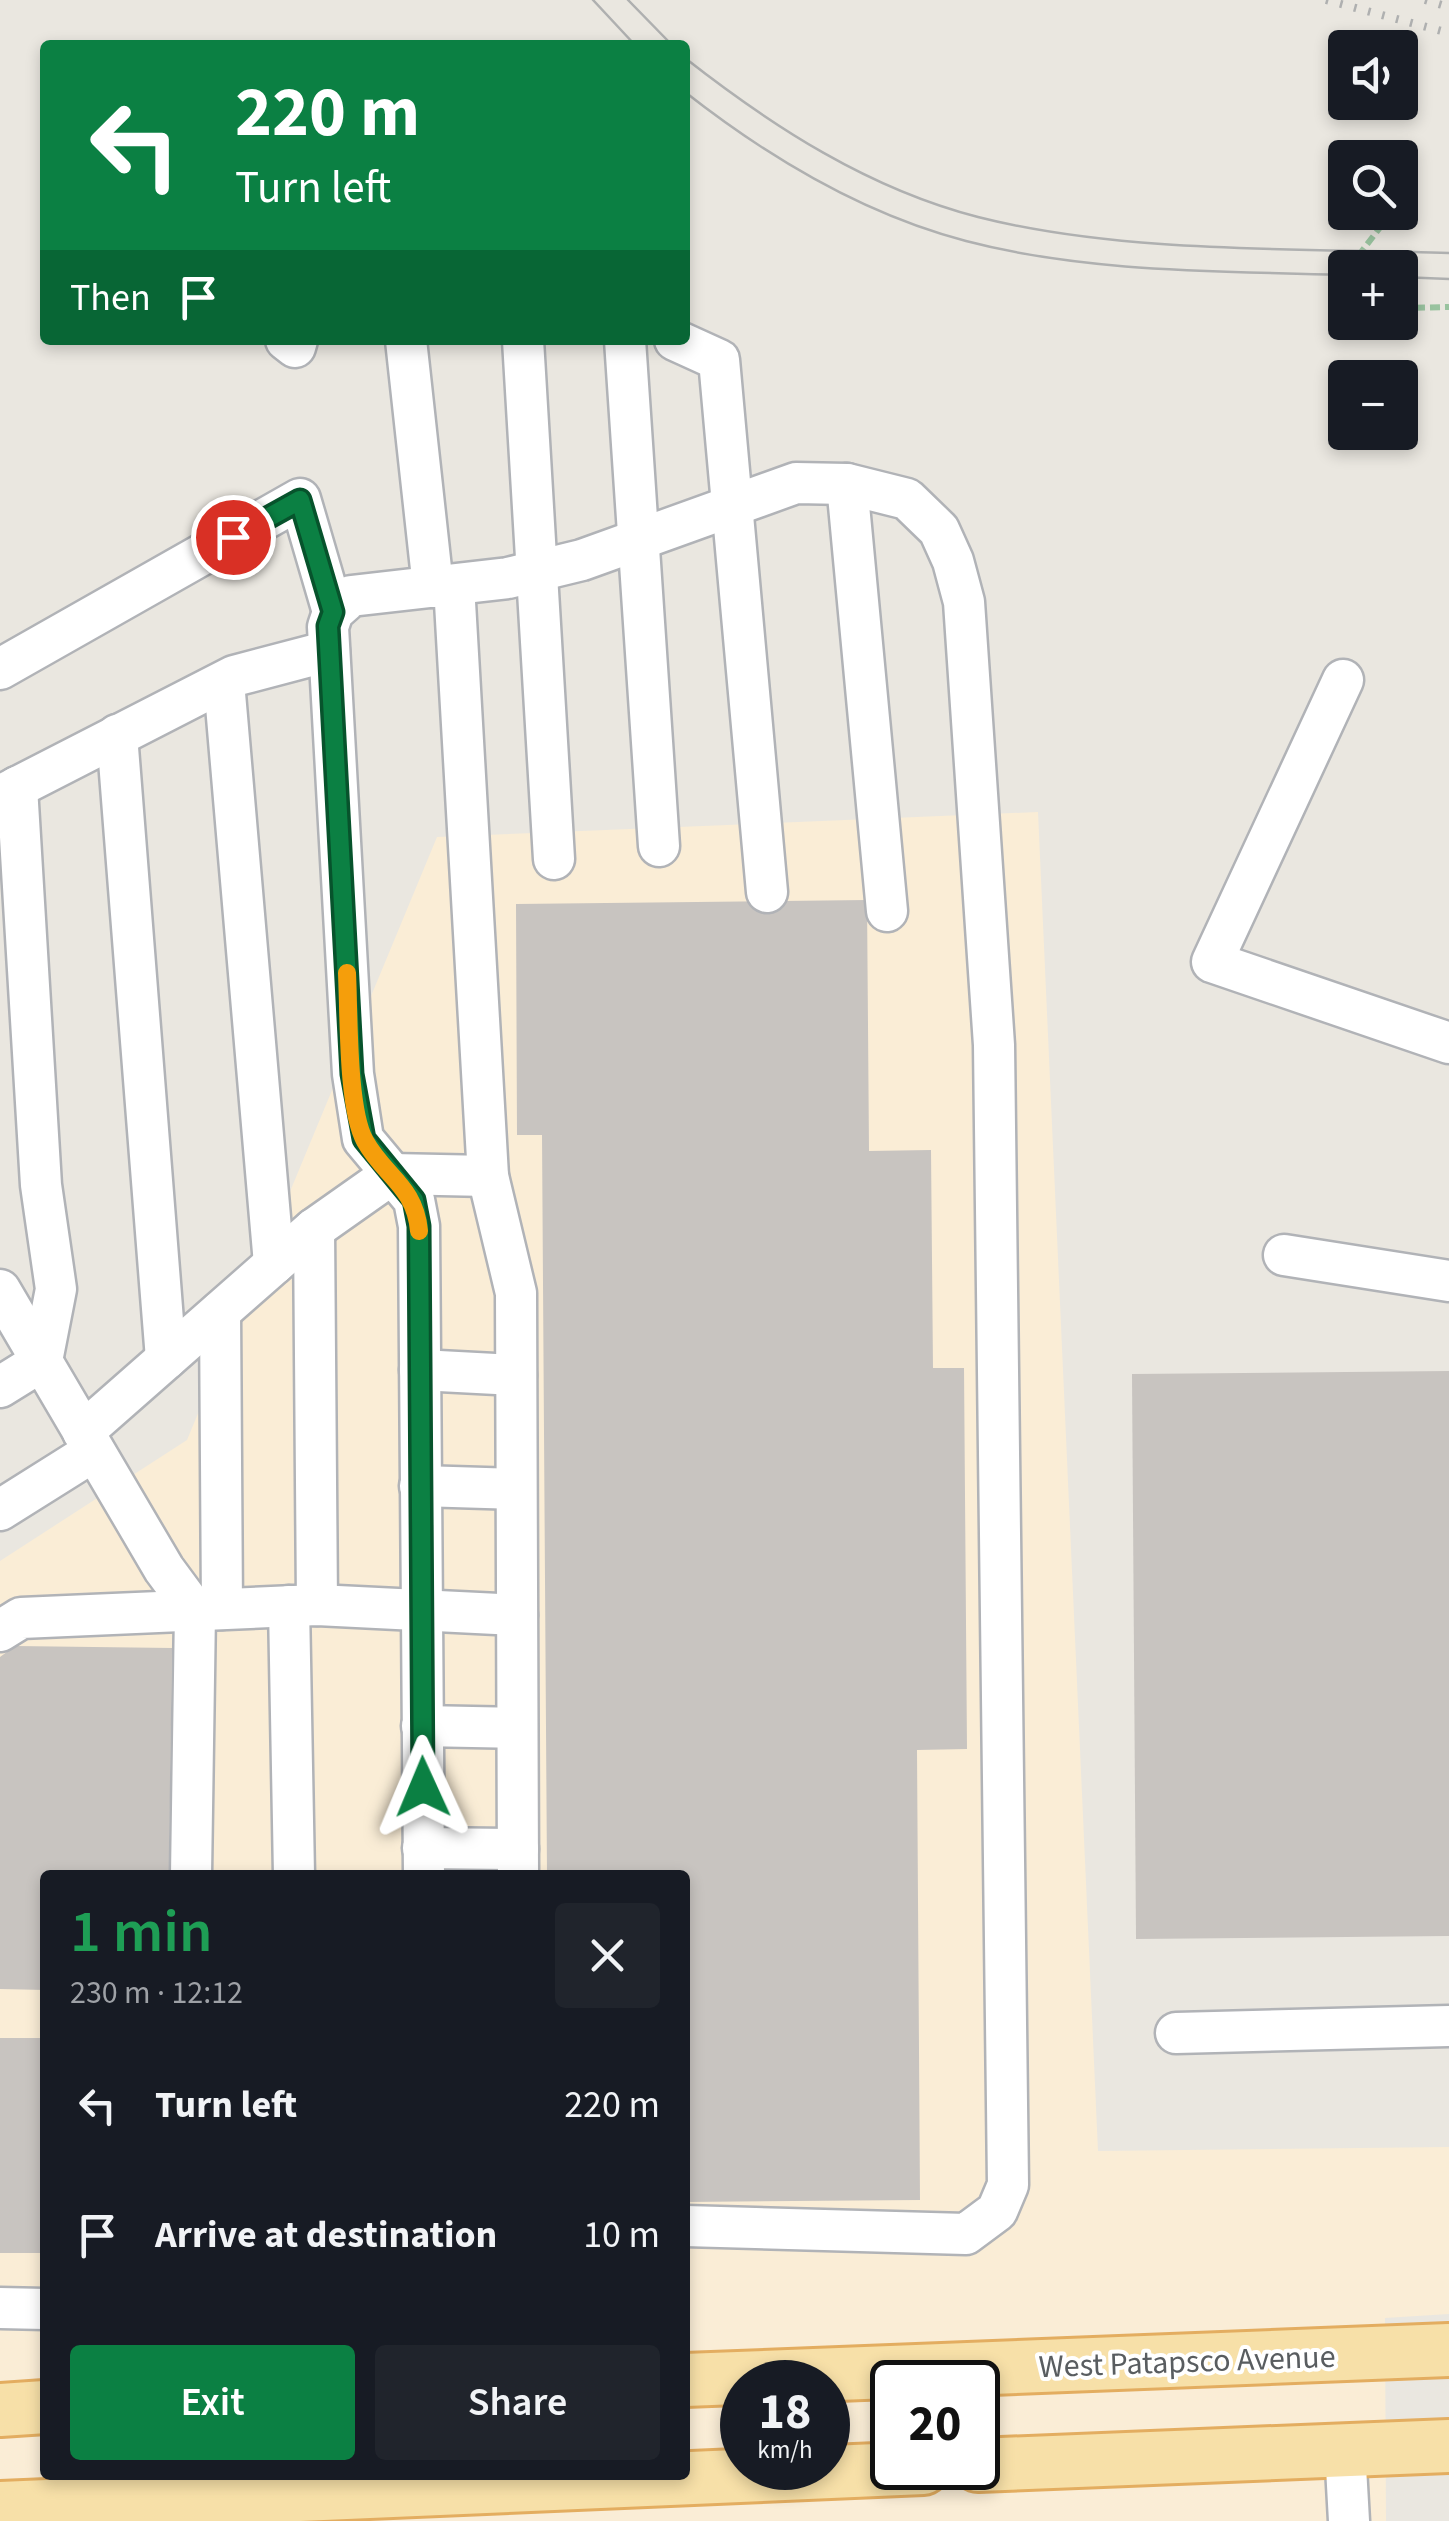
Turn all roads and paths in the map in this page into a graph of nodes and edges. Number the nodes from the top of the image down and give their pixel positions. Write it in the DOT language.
graph roads {
  1 [pos="1378,230"];
  2 [pos="1363,250"];
  3 [pos="1449,307"];
  4 [pos="1418,308"];
  5 [pos="407,345"];
  6 [pos="522,345"];
  7 [pos="625,345"];
  8 [pos="686,345"];
  9 [pos="847,484"];
  10 [pos="734,504"];
  11 [pos="639,538"];
  12 [pos="534,571"];
  13 [pos="444,586"];
  14 [pos="331,632"];
  15 [pos="0,670"];
  16 [pos="1343,680"];
  17 [pos="224,682"];
  18 [pos="117,736"];
  19 [pos="9,791"];
  20 [pos="660,846"];
  21 [pos="554,858"];
  22 [pos="767,892"];
  23 [pos="887,911"];
  24 [pos="1449,1043"];
  25 [pos="392,1174"];
  26 [pos="488,1176"];
  27 [pos="314,1229"];
  28 [pos="1284,1255"];
  29 [pos="274,1264"];
  30 [pos="1449,1281"];
  31 [pos="0,1290"];
  32 [pos="220,1312"];
  33 [pos="166,1360"];
  34 [pos="42,1361"];
  35 [pos="420,1370"];
  36 [pos="516,1375"];
  37 [pos="0,1387"];
  38 [pos="89,1441"];
  39 [pos="420,1486"];
  40 [pos="516,1490"];
  41 [pos="0,1510"];
  42 [pos="303,1606"];
  43 [pos="208,1610"];
  44 [pos="421,1611"];
  45 [pos="517,1616"];
  46 [pos="0,1631"];
  47 [pos="422,1726"];
  48 [pos="518,1728"];
  49 [pos="424,1862"];
  50 [pos="518,1862"];
  51 [pos="191,1870"];
  52 [pos="294,1870"];
  53 [pos="1449,2026"];
  54 [pos="1176,2033"];
  55 [pos="690,2226"];
  56 [pos="0,2308"];
  57 [pos="40,2308"];
  58 [pos="1449,2350"];
  59 [pos="690,2380"];
  60 [pos="40,2407"];
  61 [pos="0,2410"];
  62 [pos="1449,2446"];
  63 [pos="1345,2450"];
  64 [pos="1000,2464"];
  65 [pos="870,2471"];
  66 [pos="0,2508"];
  67 [pos="204,2510"];
  68 [pos="1349,2521"];
  1 -- 2 [label="path"];
  3 -- 4 [label="path"];
  5 -- 13 [label="lane"];
  6 -- 12 [label="lane"];
  7 -- 11 [label="lane"];
  8 -- 10 [label="lane"];
  9 -- 10 [label="lane"];
  9 -- 23 [label="lane"];
  9 -- 55 [label="lane"];
  10 -- 11 [label="lane"];
  10 -- 22 [label="lane"];
  11 -- 12 [label="lane"];
  11 -- 20 [label="lane"];
  12 -- 13 [label="lane"];
  12 -- 21 [label="lane"];
  13 -- 14 [label="lane"];
  13 -- 26 [label="lane"];
  14 -- 15 [label="lane"];
  14 -- 17 [label="lane"];
  14 -- 25 [label="lane"];
  16 -- 24 [label="lane"];
  17 -- 18 [label="lane"];
  17 -- 29 [label="lane"];
  18 -- 19 [label="lane"];
  18 -- 33 [label="lane"];
  19 -- 34 [label="lane"];
  25 -- 26 [label="lane"];
  25 -- 27 [label="lane"];
  25 -- 35 [label="lane"];
  26 -- 36 [label="lane"];
  27 -- 29 [label="lane"];
  27 -- 42 [label="lane"];
  28 -- 30 [label="lane"];
  29 -- 32 [label="lane"];
  31 -- 34 [label="lane"];
  32 -- 33 [label="lane"];
  32 -- 43 [label="lane"];
  33 -- 38 [label="lane"];
  34 -- 37 [label="lane"];
  34 -- 38 [label="lane"];
  35 -- 36 [label="lane"];
  35 -- 39 [label="lane"];
  36 -- 40 [label="lane"];
  38 -- 41 [label="lane"];
  38 -- 43 [label="lane"];
  39 -- 40 [label="lane"];
  39 -- 44 [label="lane"];
  40 -- 45 [label="lane"];
  42 -- 43 [label="lane"];
  42 -- 44 [label="lane"];
  42 -- 52 [label="lane"];
  43 -- 46 [label="lane"];
  43 -- 51 [label="lane"];
  44 -- 45 [label="lane"];
  44 -- 47 [label="lane"];
  45 -- 48 [label="lane"];
  47 -- 48 [label="lane"];
  47 -- 49 [label="lane"];
  48 -- 50 [label="lane"];
  49 -- 50 [label="lane"];
  53 -- 54 [label="lane"];
  56 -- 57 [label="lane"];
  58 -- 59 [label="main road, West Patapsco Avenue"];
  60 -- 61 [label="main road"];
  62 -- 63 [label="main road"];
  63 -- 64 [label="main road"];
  63 -- 68 [label="lane"];
  65 -- 67 [label="main road"];
  66 -- 67 [label="main road"];
}
